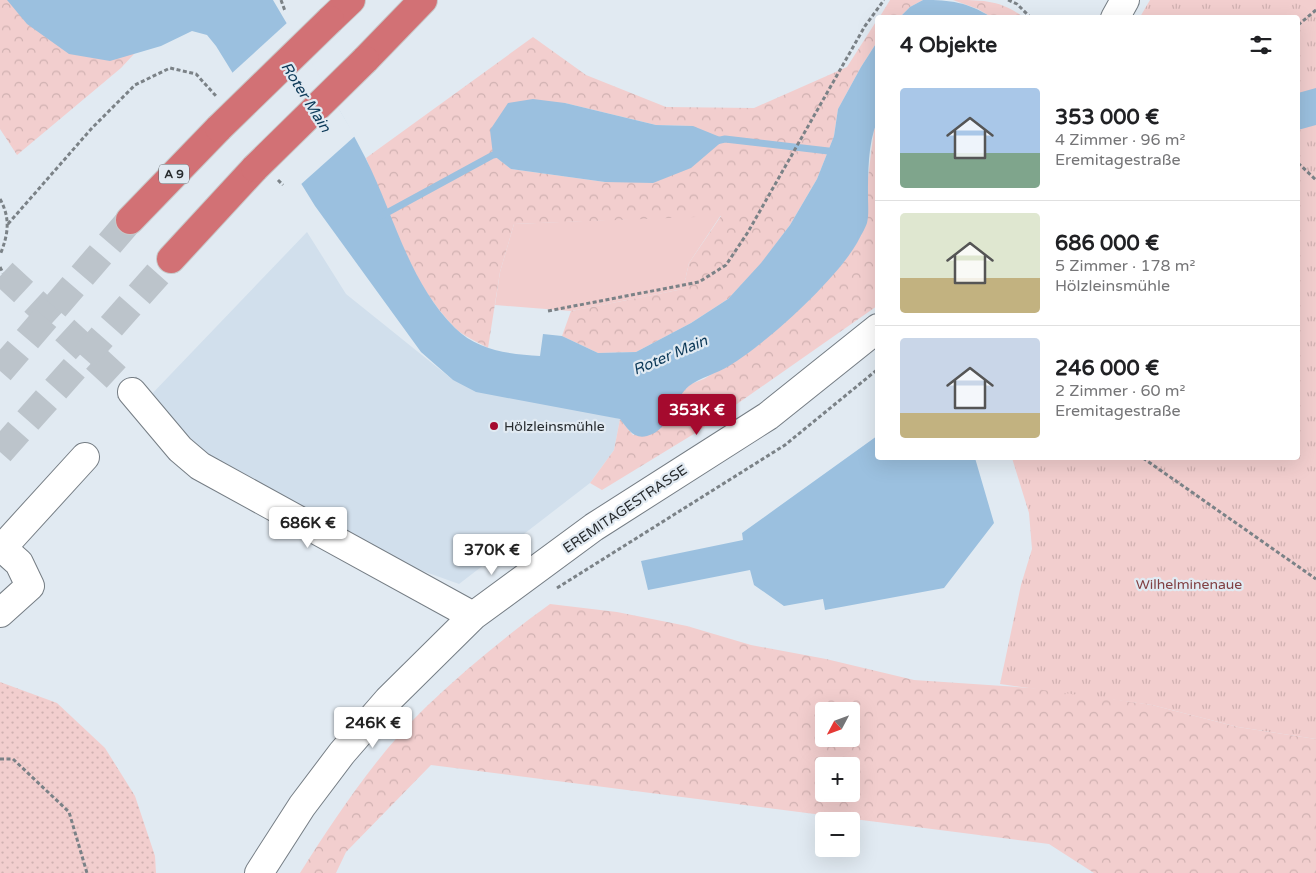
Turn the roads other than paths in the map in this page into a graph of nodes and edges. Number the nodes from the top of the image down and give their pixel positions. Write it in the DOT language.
graph roads {
  1 [pos="351,0"];
  2 [pos="423,0"];
  3 [pos="130,220"];
  4 [pos="171,259"];
  5 [pos="875,330"];
  6 [pos="132,392"];
  7 [pos="85,457"];
  8 [pos="1,547"];
  9 [pos="0,613"];
  10 [pos="473,616"];
  11 [pos="259,873"];
  1 -- 3 [label="highway, A 9, bridge"];
  2 -- 4 [label="highway, bridge"];
  5 -- 10 [label="street, EREMITAGESTRASSE"];
  6 -- 10 [label="street"];
  7 -- 8 [label="street"];
  8 -- 9 [label="street"];
  10 -- 11 [label="street, EREMITAGESTRASSE"];
}
